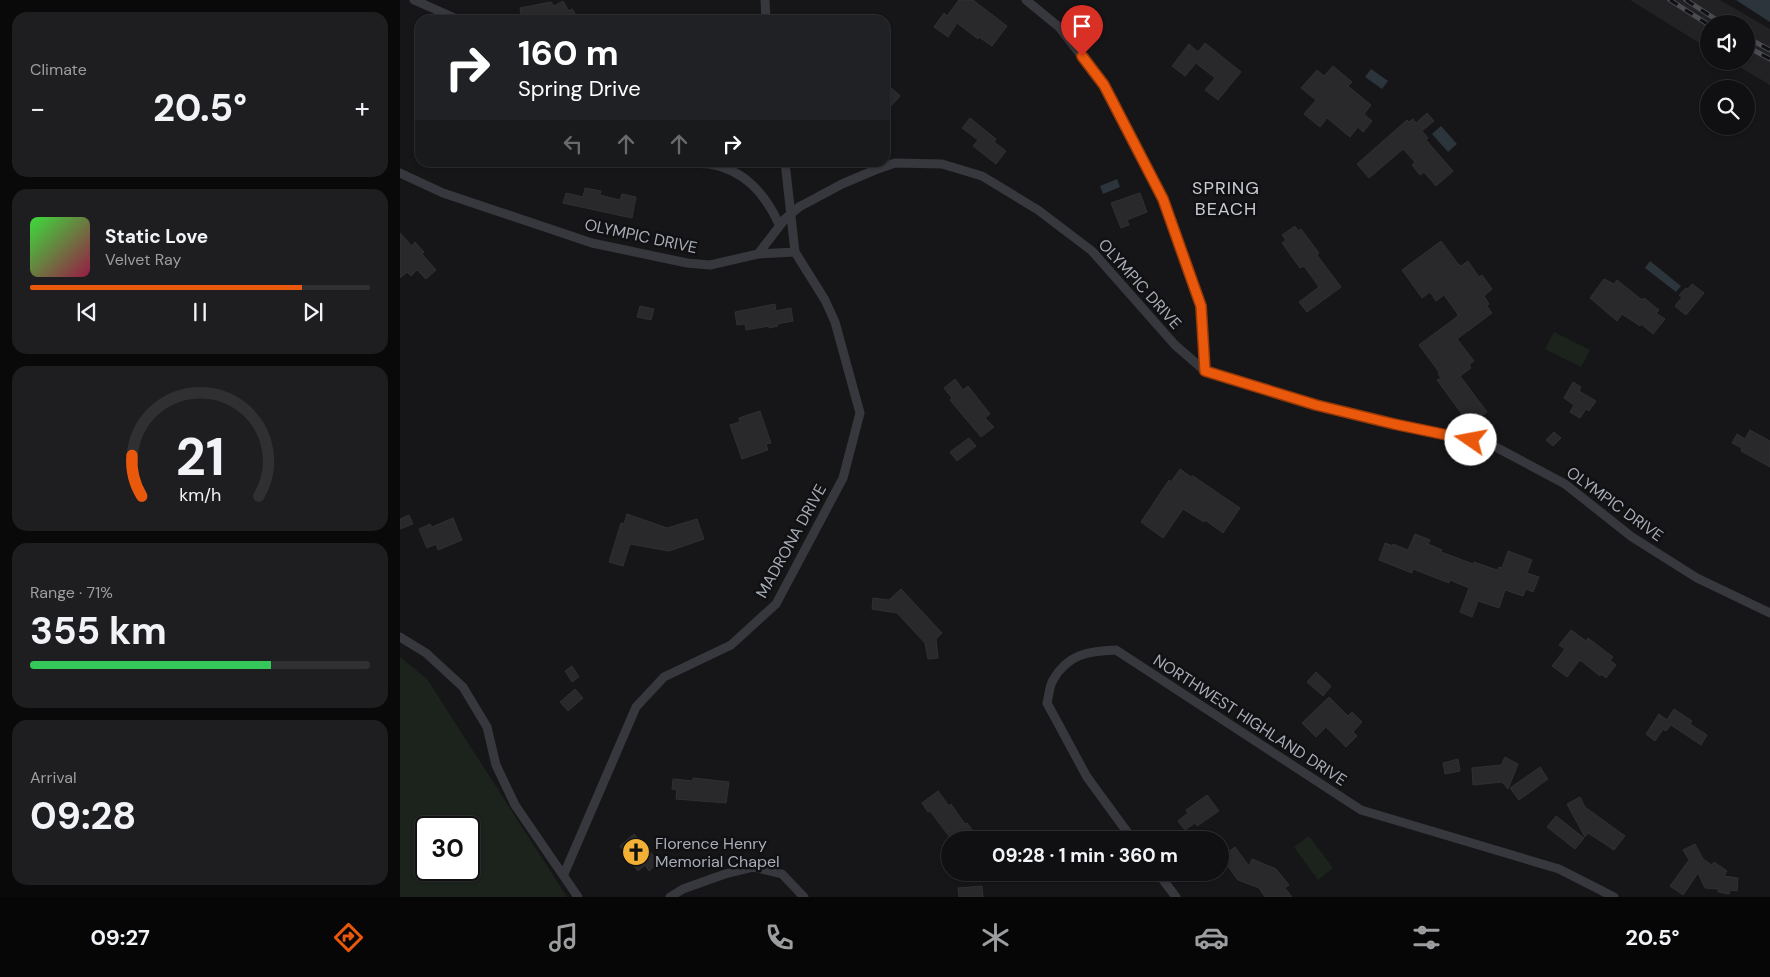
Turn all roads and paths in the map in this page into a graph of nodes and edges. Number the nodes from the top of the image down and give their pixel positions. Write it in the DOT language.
graph roads {
  1 [pos="414,0"];
  2 [pos="765,0"];
  3 [pos="1026,0"];
  4 [pos="447,15"];
  5 [pos="766,15"];
  6 [pos="890,165"];
  7 [pos="718,167"];
  8 [pos="786,167"];
  9 [pos="884,167"];
  10 [pos="400,173"];
  11 [pos="782,222"];
  12 [pos="795,252"];
  13 [pos="758,254"];
  14 [pos="1205,371"];
  15 [pos="1770,613"];
  16 [pos="400,637"];
  17 [pos="1126,831"];
  18 [pos="564,874"];
  19 [pos="1164,881"];
  20 [pos="578,897"];
  21 [pos="670,897"];
  22 [pos="804,897"];
  23 [pos="1176,897"];
  24 [pos="1614,897"];
  1 -- 4 [label="street"];
  2 -- 5 [label="street"];
  3 -- 14 [label="street"];
  6 -- 14 [label="street, OLYMPIC DRIVE, bridge"];
  7 -- 11 [label="street"];
  8 -- 12 [label="street"];
  9 -- 11 [label="street, OLYMPIC DRIVE, bridge"];
  10 -- 13 [label="street, OLYMPIC DRIVE"];
  11 -- 13 [label="street, OLYMPIC DRIVE"];
  12 -- 13 [label="street"];
  12 -- 18 [label="street, MADRONA DRIVE"];
  14 -- 15 [label="street, OLYMPIC DRIVE"];
  16 -- 18 [label="street"];
  17 -- 24 [label="street, NORTHWEST HIGHLAND DRIVE"];
  18 -- 20 [label="street"];
  19 -- 23 [label="street"];
  21 -- 22 [label="street"];
}
